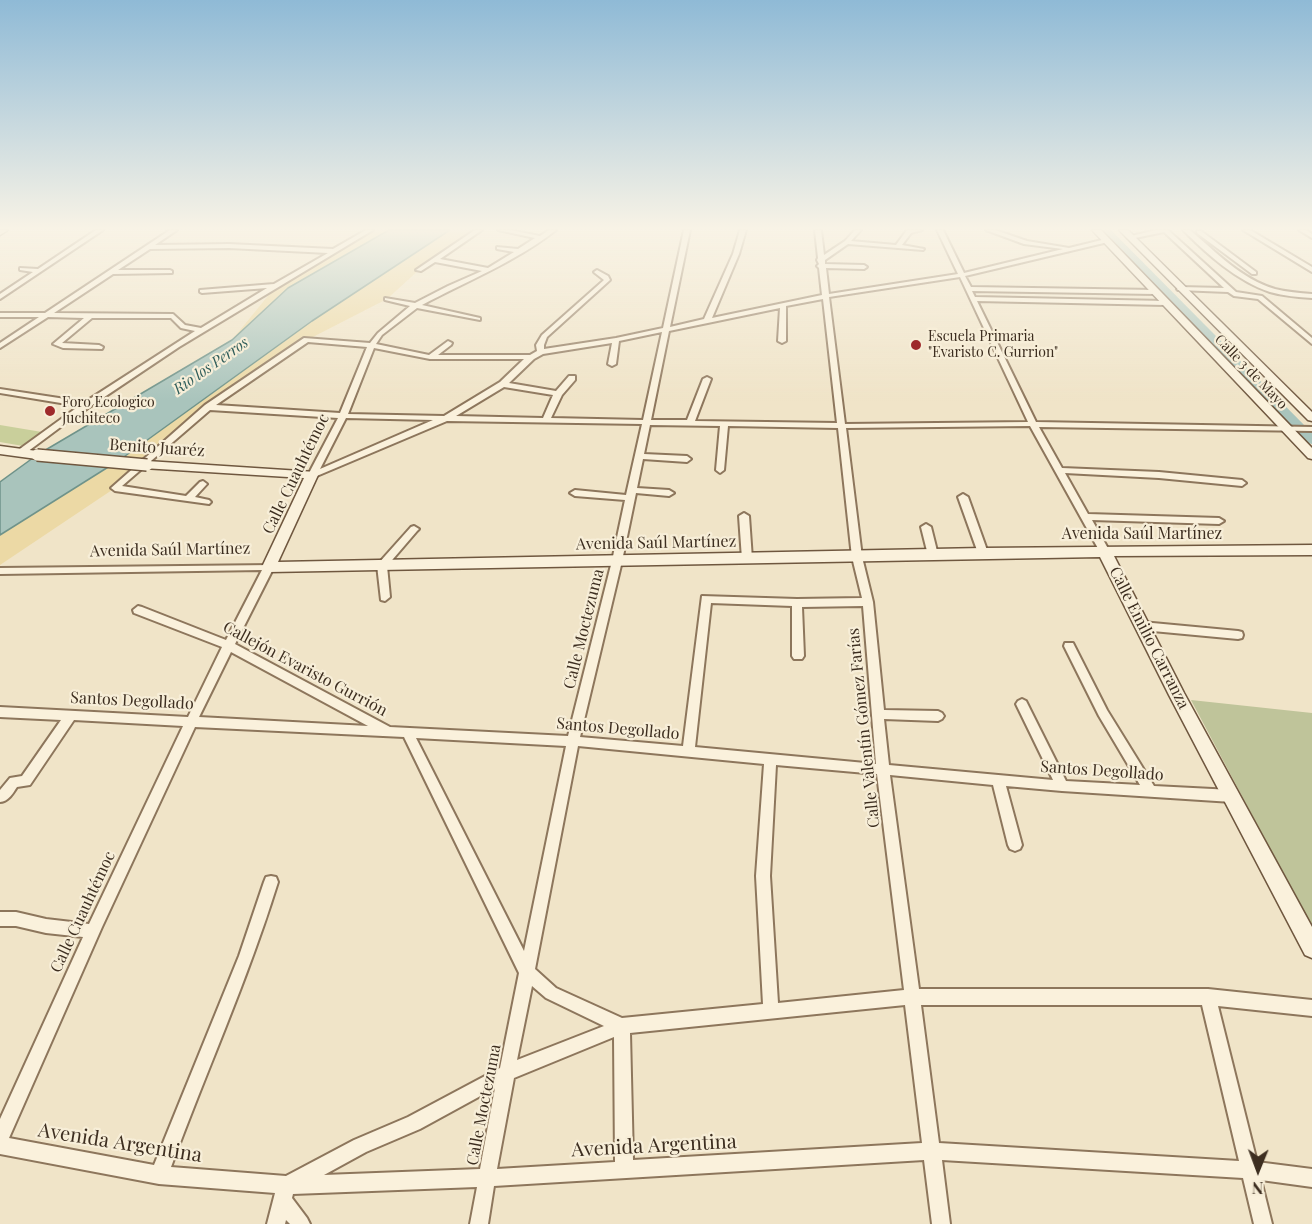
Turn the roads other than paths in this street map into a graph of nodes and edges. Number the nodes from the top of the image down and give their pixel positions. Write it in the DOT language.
graph roads {
  1 [pos="15,287"];
  2 [pos="90,287"];
  3 [pos="259,287"];
  4 [pos="274,287"];
  5 [pos="450,287"];
  6 [pos="600,287"];
  7 [pos="674,287"];
  8 [pos="722,287"];
  9 [pos="824,287"];
  10 [pos="884,287"];
  11 [pos="1151,287"];
  12 [pos="1226,287"];
  13 [pos="1261,287"];
  14 [pos="969,289"];
  15 [pos="1180,289"];
  16 [pos="1229,290"];
  17 [pos="202,291"];
  18 [pos="1155,292"];
  19 [pos="826,296"];
  20 [pos="1312,296"];
  21 [pos="0,297"];
  22 [pos="387,299"];
  23 [pos="974,299"];
  24 [pos="1165,303"];
  25 [pos="416,305"];
  26 [pos="783,305"];
  27 [pos="0,315"];
  28 [pos="91,315"];
  29 [pos="45,316"];
  30 [pos="478,320"];
  31 [pos="707,321"];
  32 [pos="203,330"];
  33 [pos="665,330"];
  34 [pos="1308,336"];
  35 [pos="616,340"];
  36 [pos="782,341"];
  37 [pos="1312,342"];
  38 [pos="448,343"];
  39 [pos="372,345"];
  40 [pos="0,346"];
  41 [pos="99,347"];
  42 [pos="541,352"];
  43 [pos="430,357"];
  44 [pos="531,357"];
  45 [pos="612,364"];
  46 [pos="572,378"];
  47 [pos="707,379"];
  48 [pos="503,384"];
  49 [pos="0,391"];
  50 [pos="558,394"];
  51 [pos="86,405"];
  52 [pos="208,407"];
  53 [pos="343,416"];
  54 [pos="448,417"];
  55 [pos="1312,418"];
  56 [pos="546,420"];
  57 [pos="647,422"];
  58 [pos="690,422"];
  59 [pos="724,423"];
  60 [pos="1033,424"];
  61 [pos="842,426"];
  62 [pos="1291,429"];
  63 [pos="1312,429"];
  64 [pos="0,450"];
  65 [pos="20,453"];
  66 [pos="1312,455"];
  67 [pos="640,456"];
  68 [pos="687,459"];
  69 [pos="148,462"];
  70 [pos="720,470"];
  71 [pos="1059,470"];
  72 [pos="312,475"];
  73 [pos="1242,483"];
  74 [pos="203,484"];
  75 [pos="575,493"];
  76 [pos="669,493"];
  77 [pos="632,494"];
  78 [pos="963,497"];
  79 [pos="188,499"];
  80 [pos="206,502"];
  81 [pos="744,516"];
  82 [pos="1085,517"];
  83 [pos="1219,521"];
  84 [pos="926,527"];
  85 [pos="414,529"];
  86 [pos="1312,550"];
  87 [pos="1105,552"];
  88 [pos="983,553"];
  89 [pos="933,555"];
  90 [pos="857,557"];
  91 [pos="747,559"];
  92 [pos="617,561"];
  93 [pos="382,565"];
  94 [pos="269,567"];
  95 [pos="0,571"];
  96 [pos="385,597"];
  97 [pos="868,602"];
  98 [pos="798,603"];
  99 [pos="138,610"];
  100 [pos="1142,626"];
  101 [pos="1238,635"];
  102 [pos="228,645"];
  103 [pos="1069,646"];
  104 [pos="798,656"];
  105 [pos="1022,704"];
  106 [pos="1,713"];
  107 [pos="877,714"];
  108 [pos="71,715"];
  109 [pos="938,716"];
  110 [pos="190,721"];
  111 [pos="388,732"];
  112 [pos="407,732"];
  113 [pos="573,741"];
  114 [pos="688,751"];
  115 [pos="770,759"];
  116 [pos="883,769"];
  117 [pos="998,780"];
  118 [pos="1062,786"];
  119 [pos="1150,791"];
  120 [pos="1232,796"];
  121 [pos="2,797"];
  122 [pos="1015,845"];
  123 [pos="271,882"];
  124 [pos="0,919"];
  125 [pos="92,931"];
  126 [pos="1312,948"];
  127 [pos="526,971"];
  128 [pos="913,997"];
  129 [pos="1208,997"];
  130 [pos="1312,1008"];
  131 [pos="771,1010"];
  132 [pos="622,1026"];
  133 [pos="508,1072"];
  134 [pos="0,1138"];
  135 [pos="0,1145"];
  136 [pos="933,1151"];
  137 [pos="624,1168"];
  138 [pos="1248,1170"];
  139 [pos="159,1175"];
  140 [pos="487,1178"];
  141 [pos="1312,1178"];
  142 [pos="284,1192"];
  143 [pos="276,1224"];
  144 [pos="301,1224"];
  145 [pos="479,1224"];
  146 [pos="941,1224"];
  147 [pos="1263,1224"];
  1 -- 21 [label="street"];
  2 -- 29 [label="street"];
  3 -- 17 [label="street"];
  4 -- 32 [label="street"];
  5 -- 25 [label="street, Calle Cuauhtémoc"];
  6 -- 42 [label="street"];
  7 -- 33 [label="street, Calle Moctezuma"];
  8 -- 31 [label="street"];
  9 -- 19 [label="street, Calle Valentín Gómez Farías"];
  10 -- 19 [label="street"];
  11 -- 18 [label="street, Calle 3 de Mayo"];
  12 -- 16 [label="street"];
  13 -- 20 [label="street"];
  14 -- 18 [label="street"];
  14 -- 23 [label="street, Calle Emilio Carranza"];
  15 -- 16 [label="street"];
  15 -- 55 [label="street"];
  16 -- 34 [label="street"];
  18 -- 24 [label="street, Calle 3 de Mayo"];
  19 -- 26 [label="street"];
  19 -- 61 [label="street, Calle Valentín Gómez Farías"];
  22 -- 25 [label="street"];
  23 -- 24 [label="street"];
  23 -- 60 [label="street, Calle Emilio Carranza"];
  24 -- 62 [label="street, Calle 3 de Mayo"];
  25 -- 30 [label="street"];
  25 -- 39 [label="street, Calle Cuauhtémoc"];
  26 -- 31 [label="street"];
  26 -- 36 [label="street"];
  27 -- 29 [label="street"];
  28 -- 29 [label="street"];
  28 -- 32 [label="street"];
  28 -- 41 [label="street"];
  29 -- 40 [label="street"];
  31 -- 33 [label="street"];
  32 -- 51 [label="street"];
  33 -- 35 [label="street"];
  33 -- 57 [label="street, Calle Moctezuma"];
  34 -- 37 [label="street"];
  35 -- 42 [label="street"];
  35 -- 45 [label="street"];
  38 -- 43 [label="street"];
  39 -- 43 [label="street"];
  39 -- 52 [label="street"];
  39 -- 53 [label="street, Calle Cuauhtémoc"];
  42 -- 44 [label="street"];
  43 -- 44 [label="street"];
  44 -- 48 [label="street"];
  46 -- 50 [label="street"];
  47 -- 58 [label="street"];
  48 -- 50 [label="street"];
  48 -- 54 [label="street"];
  49 -- 51 [label="street"];
  50 -- 56 [label="street"];
  51 -- 65 [label="street"];
  52 -- 53 [label="street"];
  52 -- 69 [label="street"];
  53 -- 54 [label="street"];
  53 -- 72 [label="street, Calle Cuauhtémoc"];
  54 -- 56 [label="street"];
  54 -- 72 [label="street"];
  56 -- 57 [label="street"];
  57 -- 58 [label="street"];
  57 -- 67 [label="street, Calle Moctezuma"];
  58 -- 59 [label="street"];
  59 -- 61 [label="street"];
  59 -- 70 [label="street"];
  60 -- 61 [label="street"];
  60 -- 62 [label="street"];
  60 -- 71 [label="street, Calle Emilio Carranza"];
  61 -- 90 [label="street, Calle Valentín Gómez Farías"];
  62 -- 63 [label="street"];
  62 -- 66 [label="street, Calle 3 de Mayo"];
  64 -- 65 [label="street, Benito Juaréz"];
  65 -- 69 [label="street, Benito Juaréz, bridge"];
  67 -- 68 [label="street"];
  67 -- 77 [label="street, Calle Moctezuma"];
  69 -- 72 [label="street, Benito Juaréz"];
  69 -- 79 [label="street"];
  71 -- 73 [label="street"];
  71 -- 82 [label="street, Calle Emilio Carranza"];
  72 -- 94 [label="street, Calle Cuauhtémoc"];
  74 -- 79 [label="street"];
  75 -- 77 [label="street"];
  76 -- 77 [label="street"];
  77 -- 92 [label="street, Calle Moctezuma"];
  78 -- 88 [label="street"];
  79 -- 80 [label="street"];
  81 -- 91 [label="street"];
  82 -- 83 [label="street"];
  82 -- 87 [label="street, Calle Emilio Carranza"];
  84 -- 89 [label="street"];
  85 -- 93 [label="street"];
  86 -- 87 [label="street, Avenida Saúl Martínez"];
  87 -- 88 [label="street, Avenida Saúl Martínez"];
  87 -- 100 [label="street, Calle Emilio Carranza"];
  88 -- 89 [label="street, Avenida Saúl Martínez"];
  89 -- 90 [label="street, Avenida Saúl Martínez"];
  90 -- 91 [label="street, Avenida Saúl Martínez"];
  90 -- 97 [label="street, Calle Valentín Gómez Farías"];
  91 -- 92 [label="street, Avenida Saúl Martínez"];
  92 -- 93 [label="street, Avenida Saúl Martínez"];
  92 -- 113 [label="street, Calle Moctezuma"];
  93 -- 94 [label="street, Avenida Saúl Martínez"];
  93 -- 96 [label="street"];
  94 -- 95 [label="street, Avenida Saúl Martínez"];
  94 -- 102 [label="street, Calle Cuauhtémoc"];
  97 -- 98 [label="street"];
  97 -- 107 [label="street, Calle Valentín Gómez Farías"];
  98 -- 104 [label="street"];
  98 -- 114 [label="street"];
  99 -- 102 [label="street, Callejón Evaristo Gurrión"];
  100 -- 101 [label="street"];
  100 -- 120 [label="street, Calle Emilio Carranza"];
  102 -- 110 [label="street, Calle Cuauhtémoc"];
  102 -- 111 [label="street, Callejón Evaristo Gurrión"];
  103 -- 119 [label="street"];
  105 -- 118 [label="street"];
  106 -- 108 [label="street, Santos Degollado"];
  107 -- 109 [label="street"];
  107 -- 116 [label="street, Calle Valentín Gómez Farías"];
  108 -- 110 [label="street, Santos Degollado"];
  108 -- 121 [label="street"];
  110 -- 111 [label="street, Santos Degollado"];
  110 -- 125 [label="street, Calle Cuauhtémoc"];
  111 -- 112 [label="street, Santos Degollado"];
  112 -- 113 [label="street, Santos Degollado"];
  112 -- 127 [label="street"];
  113 -- 114 [label="street, Santos Degollado"];
  113 -- 127 [label="street, Calle Moctezuma"];
  114 -- 115 [label="street, Santos Degollado"];
  115 -- 116 [label="street, Santos Degollado"];
  115 -- 131 [label="street"];
  116 -- 117 [label="street, Santos Degollado"];
  116 -- 128 [label="street, Calle Valentín Gómez Farías"];
  117 -- 118 [label="street, Santos Degollado"];
  117 -- 122 [label="street"];
  118 -- 119 [label="street, Santos Degollado"];
  119 -- 120 [label="street, Santos Degollado"];
  120 -- 126 [label="street, Calle Emilio Carranza"];
  123 -- 139 [label="street"];
  124 -- 125 [label="street"];
  125 -- 134 [label="street, Calle Cuauhtémoc"];
  127 -- 132 [label="street"];
  127 -- 133 [label="street, Calle Moctezuma"];
  128 -- 129 [label="street"];
  128 -- 131 [label="street"];
  128 -- 136 [label="street, Calle Valentín Gómez Farías"];
  129 -- 130 [label="street"];
  129 -- 138 [label="street"];
  131 -- 132 [label="street"];
  132 -- 133 [label="street"];
  132 -- 137 [label="street"];
  133 -- 140 [label="street, Calle Moctezuma"];
  133 -- 142 [label="street"];
  135 -- 139 [label="street, Avenida Argentina"];
  136 -- 137 [label="street, Avenida Argentina"];
  136 -- 138 [label="street, Avenida Argentina"];
  136 -- 146 [label="street, Calle Valentín Gómez Farías"];
  137 -- 140 [label="street, Avenida Argentina"];
  138 -- 141 [label="street, Avenida Argentina"];
  138 -- 147 [label="street"];
  139 -- 142 [label="street, Avenida Argentina"];
  140 -- 142 [label="street, Avenida Argentina"];
  140 -- 145 [label="street, Calle Moctezuma"];
  142 -- 143 [label="street"];
  142 -- 144 [label="street"];
}
